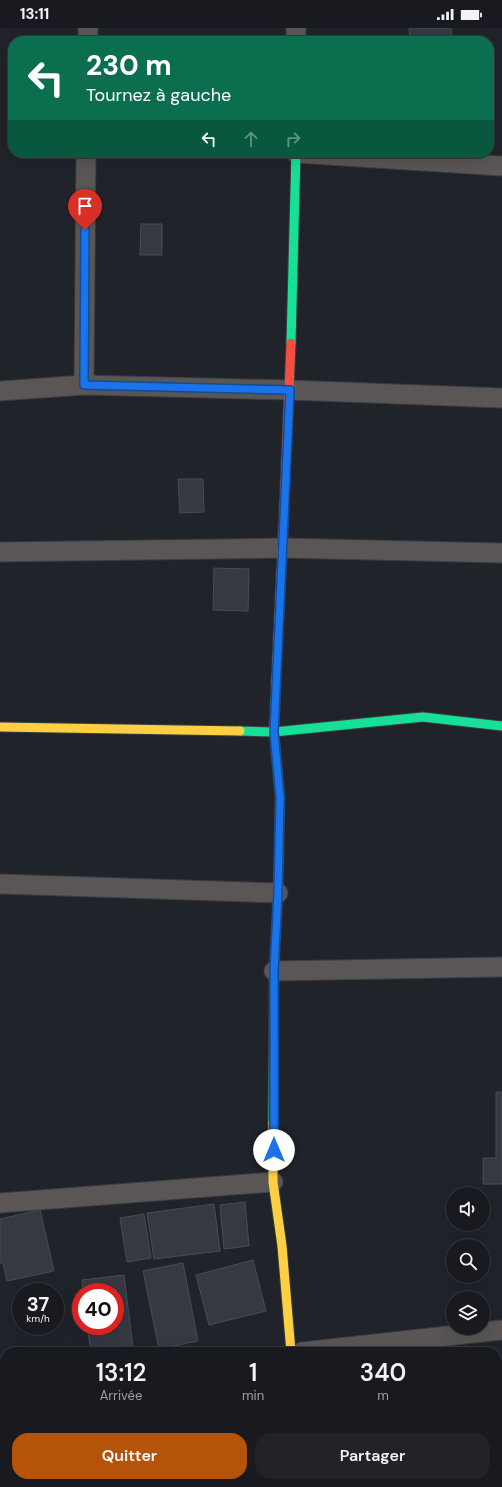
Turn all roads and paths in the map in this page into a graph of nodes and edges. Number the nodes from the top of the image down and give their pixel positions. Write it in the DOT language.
graph roads {
  1 [pos="86,158"];
  2 [pos="296,158"];
  3 [pos="375,158"];
  4 [pos="502,166"];
  5 [pos="84,385"];
  6 [pos="290,390"];
  7 [pos="0,391"];
  8 [pos="502,398"];
  9 [pos="283,548"];
  10 [pos="0,552"];
  11 [pos="502,553"];
  12 [pos="502,726"];
  13 [pos="0,727"];
  14 [pos="274,732"];
  15 [pos="0,884"];
  16 [pos="278,893"];
  17 [pos="502,967"];
  18 [pos="274,970"];
  19 [pos="273,1182"];
  20 [pos="0,1203"];
  21 [pos="502,1330"];
  22 [pos="291,1347"];
  23 [pos="347,1347"];
  1 -- 5 [label="street"];
  2 -- 6 [label="street"];
  3 -- 4 [label="street"];
  5 -- 6 [label="street"];
  5 -- 7 [label="street"];
  6 -- 8 [label="street"];
  6 -- 9 [label="street"];
  9 -- 10 [label="street"];
  9 -- 11 [label="street"];
  9 -- 14 [label="street"];
  12 -- 14 [label="street"];
  13 -- 14 [label="street"];
  14 -- 16 [label="street"];
  15 -- 16 [label="street"];
  16 -- 18 [label="street"];
  17 -- 18 [label="street"];
  18 -- 19 [label="street"];
  19 -- 20 [label="street"];
  19 -- 22 [label="street"];
  21 -- 23 [label="street"];
}
